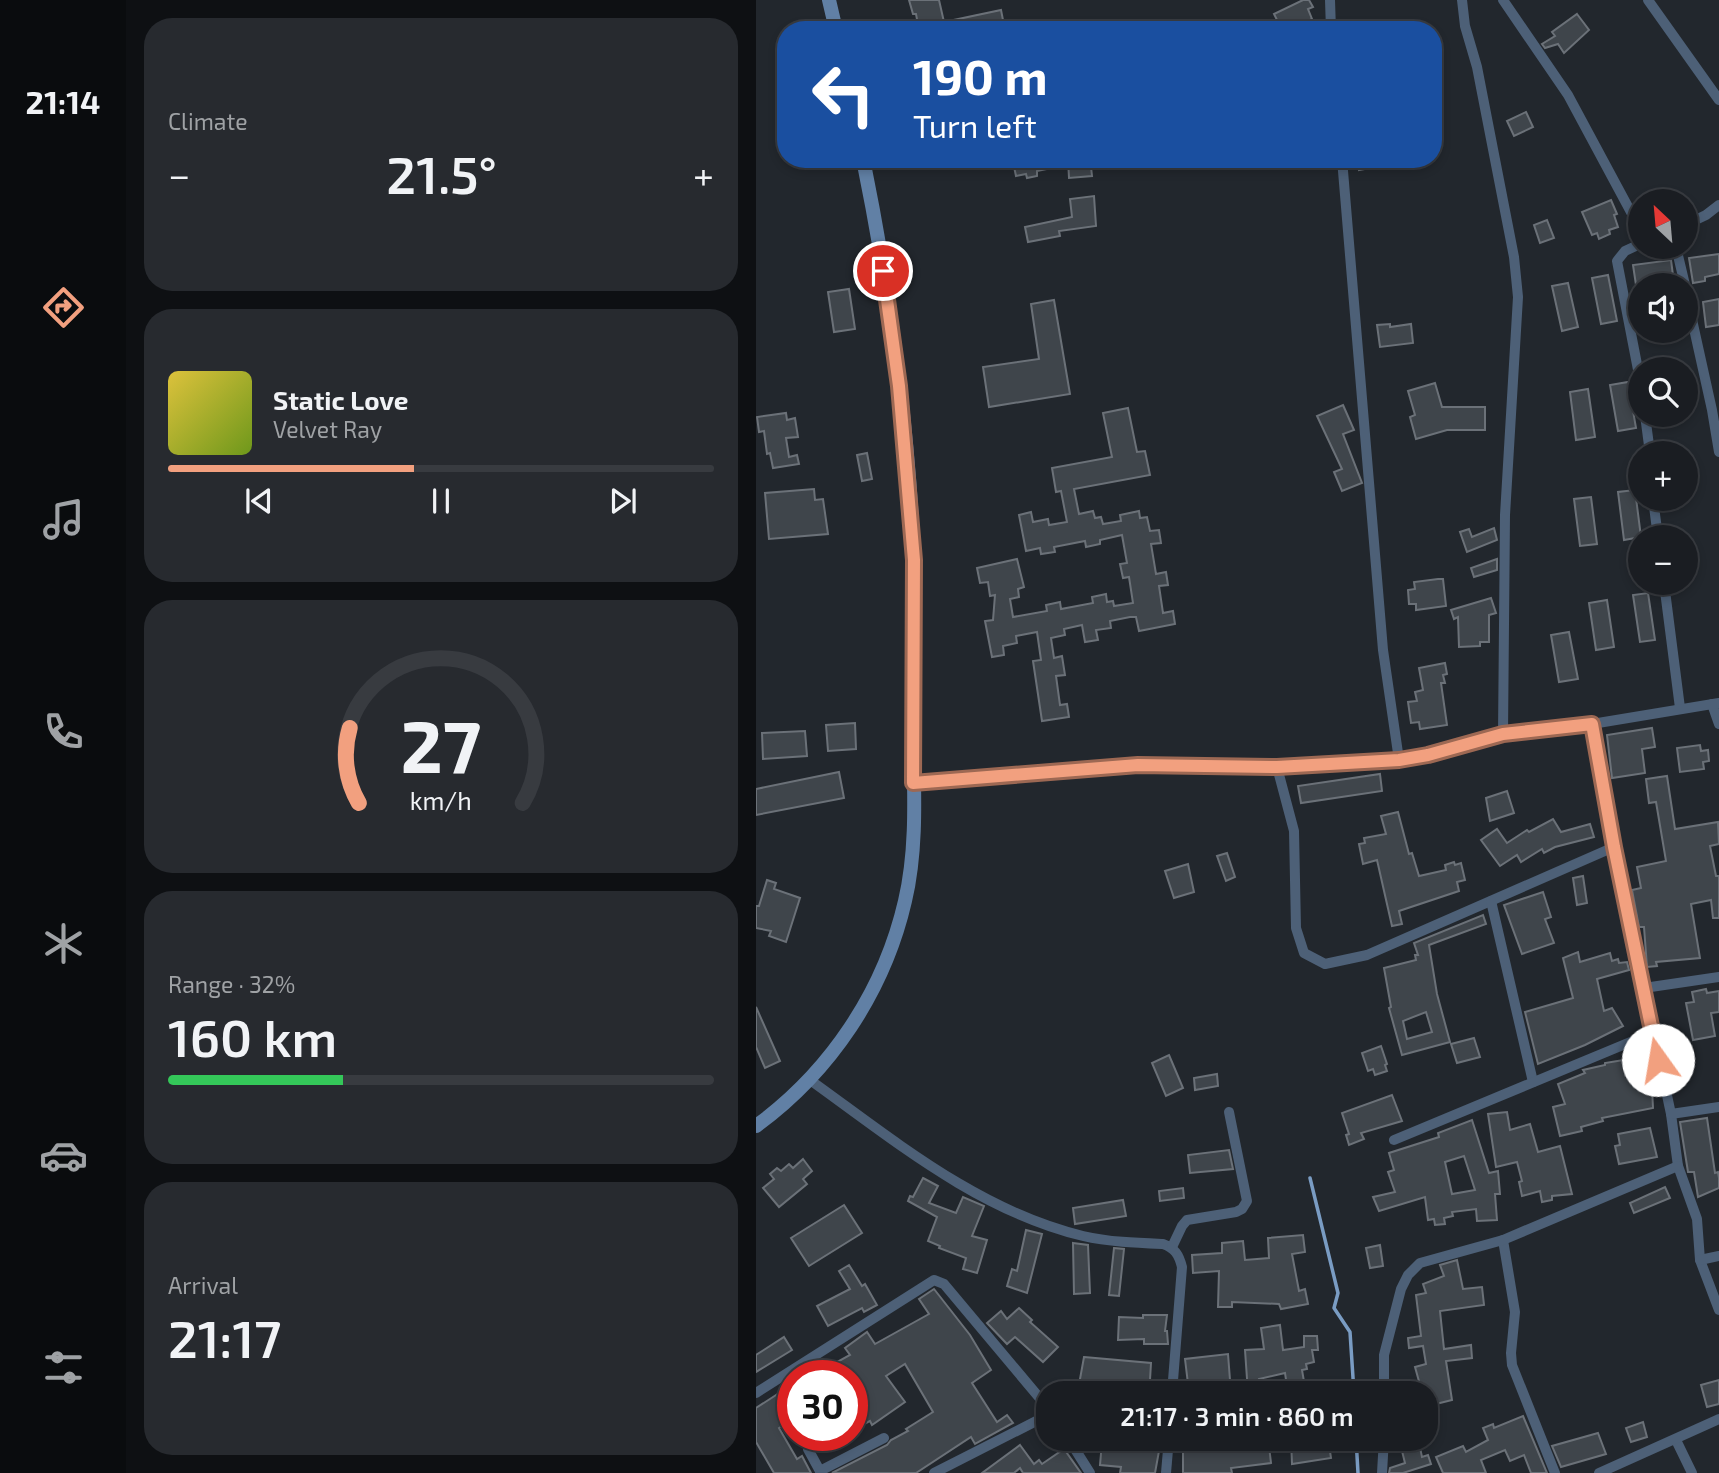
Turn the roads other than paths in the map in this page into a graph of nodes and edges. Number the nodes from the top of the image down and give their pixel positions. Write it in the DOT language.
graph roads {
  1 [pos="829,0"];
  2 [pos="1330,0"];
  3 [pos="1462,0"];
  4 [pos="1503,0"];
  5 [pos="1648,0"];
  6 [pos="834,21"];
  7 [pos="1331,21"];
  8 [pos="1719,100"];
  9 [pos="864,168"];
  10 [pos="1343,168"];
  11 [pos="1719,205"];
  12 [pos="1628,207"];
  13 [pos="1698,219"];
  14 [pos="1628,250"];
  15 [pos="1698,343"];
  16 [pos="1636,357"];
  17 [pos="1719,452"];
  18 [pos="1666,595"];
  19 [pos="1715,704"];
  20 [pos="1680,708"];
  21 [pos="1592,724"];
  22 [pos="1719,724"];
  23 [pos="1503,734"];
  24 [pos="1399,760"];
  25 [pos="1277,767"];
  26 [pos="913,783"];
  27 [pos="1614,847"];
  28 [pos="1491,901"];
  29 [pos="1719,977"];
  30 [pos="1644,988"];
  31 [pos="1652,1032"];
  32 [pos="810,1080"];
  33 [pos="1533,1082"];
  34 [pos="1719,1107"];
  35 [pos="1229,1112"];
  36 [pos="1671,1114"];
  37 [pos="756,1126"];
  38 [pos="1394,1140"];
  39 [pos="1678,1166"];
  40 [pos="1503,1240"];
  41 [pos="1172,1247"];
  42 [pos="1719,1256"];
  43 [pos="1700,1260"];
  44 [pos="1719,1310"];
  45 [pos="1173,1381"];
  46 [pos="1384,1381"];
  47 [pos="756,1393"];
  48 [pos="1036,1394"];
  49 [pos="1719,1419"];
  50 [pos="1036,1421"];
  51 [pos="884,1437"];
  52 [pos="1676,1440"];
  53 [pos="809,1451"];
  54 [pos="1076,1451"];
  55 [pos="1168,1451"];
  56 [pos="1383,1451"];
  57 [pos="821,1472"];
  58 [pos="934,1473"];
  59 [pos="1090,1473"];
  60 [pos="1166,1473"];
  61 [pos="1382,1473"];
  62 [pos="1555,1473"];
  63 [pos="1599,1473"];
  64 [pos="1692,1473"];
  1 -- 6 [label="street"];
  2 -- 7 [label="street"];
  3 -- 23 [label="street"];
  4 -- 12 [label="street"];
  5 -- 8 [label="street"];
  9 -- 26 [label="street"];
  10 -- 24 [label="street"];
  11 -- 13 [label="street"];
  14 -- 16 [label="street"];
  15 -- 17 [label="street"];
  18 -- 20 [label="street"];
  19 -- 20 [label="street"];
  19 -- 22 [label="street"];
  20 -- 21 [label="street"];
  21 -- 23 [label="street"];
  21 -- 27 [label="street"];
  23 -- 24 [label="street"];
  24 -- 25 [label="street"];
  25 -- 26 [label="street"];
  25 -- 28 [label="street"];
  26 -- 32 [label="street"];
  27 -- 28 [label="street"];
  27 -- 30 [label="street"];
  28 -- 33 [label="street"];
  29 -- 30 [label="street"];
  30 -- 31 [label="street"];
  31 -- 33 [label="street"];
  31 -- 36 [label="street"];
  32 -- 37 [label="street"];
  32 -- 41 [label="street"];
  33 -- 38 [label="street"];
  34 -- 36 [label="street"];
  35 -- 41 [label="street"];
  36 -- 39 [label="street"];
  39 -- 40 [label="street"];
  39 -- 43 [label="street"];
  40 -- 46 [label="street"];
  40 -- 62 [label="street"];
  41 -- 45 [label="street"];
  42 -- 43 [label="street"];
  43 -- 44 [label="street"];
  47 -- 48 [label="street"];
  49 -- 52 [label="street"];
  50 -- 58 [label="street"];
  51 -- 57 [label="street"];
  52 -- 63 [label="street"];
  52 -- 64 [label="street"];
  53 -- 57 [label="street"];
  54 -- 59 [label="street"];
  55 -- 60 [label="street"];
  56 -- 61 [label="street"];
}
